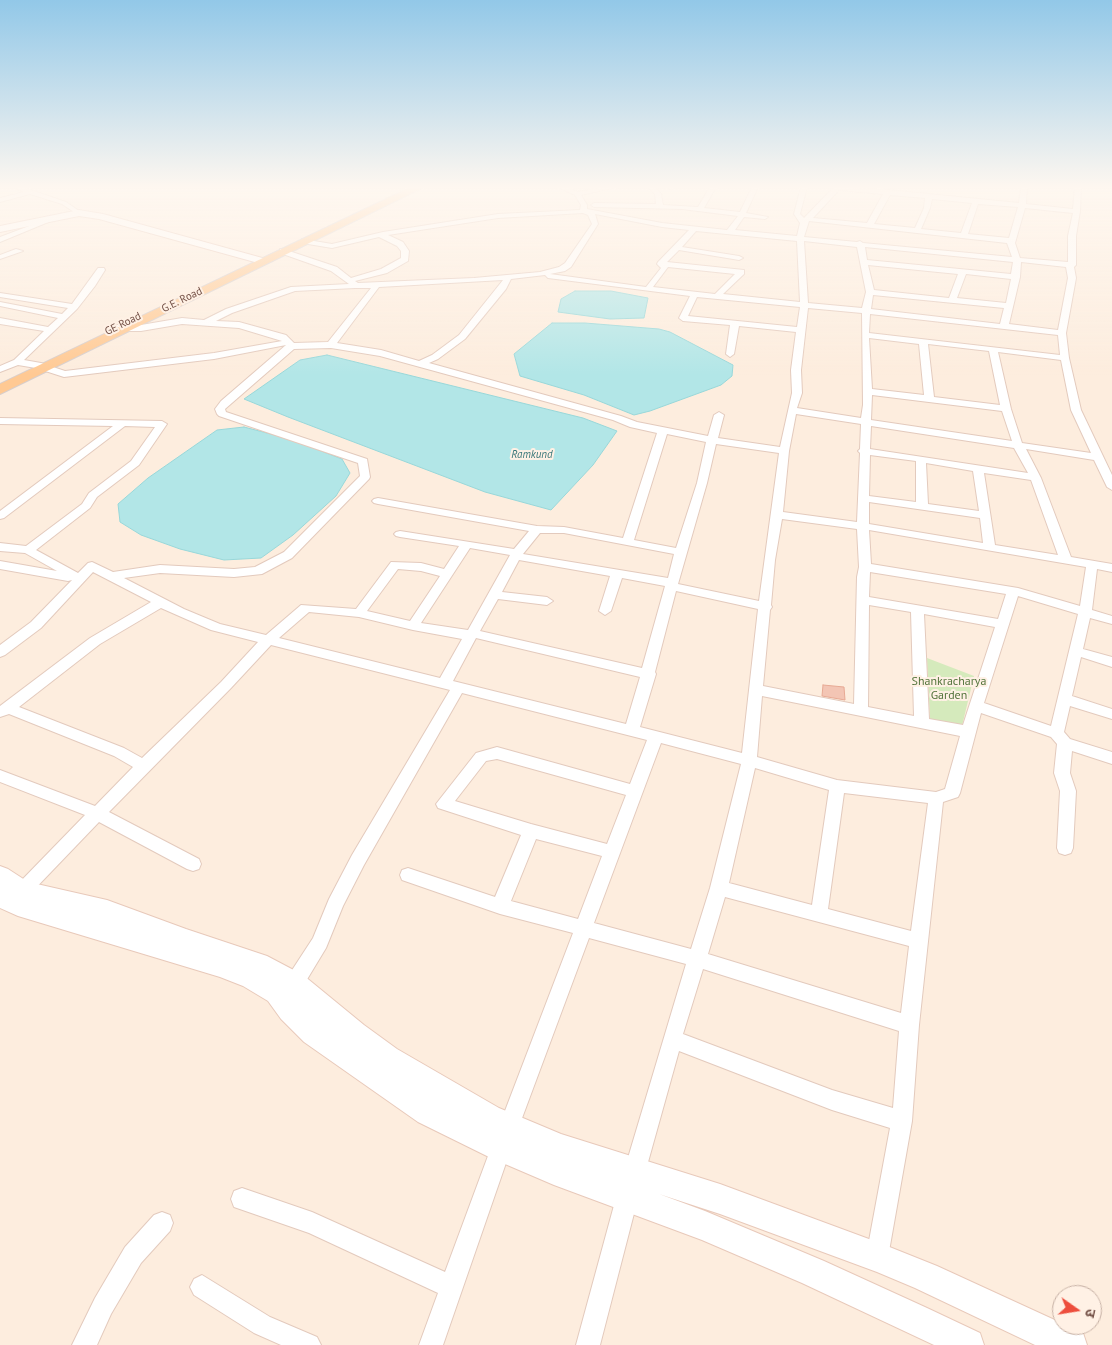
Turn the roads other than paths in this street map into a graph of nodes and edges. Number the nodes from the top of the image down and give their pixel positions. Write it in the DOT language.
graph roads {
  1 [pos="222,250"];
  2 [pos="280,250"];
  3 [pos="404,250"];
  4 [pos="577,250"];
  5 [pos="676,250"];
  6 [pos="689,250"];
  7 [pos="801,250"];
  8 [pos="862,250"];
  9 [pos="930,250"];
  10 [pos="1014,250"];
  11 [pos="1072,250"];
  12 [pos="18,251"];
  13 [pos="283,251"];
  14 [pos="0,258"];
  15 [pos="739,258"];
  16 [pos="1016,258"];
  17 [pos="259,260"];
  18 [pos="865,262"];
  19 [pos="661,264"];
  20 [pos="1072,265"];
  21 [pos="100,270"];
  22 [pos="963,272"];
  23 [pos="540,274"];
  24 [pos="1016,276"];
  25 [pos="508,277"];
  26 [pos="351,280"];
  27 [pos="376,286"];
  28 [pos="358,287"];
  29 [pos="648,289"];
  30 [pos="870,292"];
  31 [pos="695,293"];
  32 [pos="0,294"];
  33 [pos="718,295"];
  34 [pos="952,300"];
  35 [pos="0,304"];
  36 [pos="804,304"];
  37 [pos="1009,306"];
  38 [pos="74,307"];
  39 [pos="866,311"];
  40 [pos="64,317"];
  41 [pos="683,318"];
  42 [pos="0,321"];
  43 [pos="207,322"];
  44 [pos="735,323"];
  45 [pos="1004,326"];
  46 [pos="120,328"];
  47 [pos="679,328"];
  48 [pos="50,330"];
  49 [pos="801,330"];
  50 [pos="1062,333"];
  51 [pos="865,335"];
  52 [pos="923,341"];
  53 [pos="334,342"];
  54 [pos="290,344"];
  55 [pos="993,349"];
  56 [pos="730,354"];
  57 [pos="1065,358"];
  58 [pos="427,361"];
  59 [pos="18,362"];
  60 [pos="42,367"];
  61 [pos="0,369"];
  62 [pos="0,384"];
  63 [pos="0,390"];
  64 [pos="867,390"];
  65 [pos="929,398"];
  66 [pos="1006,409"];
  67 [pos="792,410"];
  68 [pos="719,414"];
  69 [pos="0,421"];
  70 [pos="866,422"];
  71 [pos="123,423"];
  72 [pos="663,431"];
  73 [pos="712,440"];
  74 [pos="1018,445"];
  75 [pos="784,451"];
  76 [pos="863,451"];
  77 [pos="1096,457"];
  78 [pos="921,459"];
  79 [pos="978,468"];
  80 [pos="1036,478"];
  81 [pos="1112,487"];
  82 [pos="863,498"];
  83 [pos="378,501"];
  84 [pos="922,506"];
  85 [pos="777,515"];
  86 [pos="986,515"];
  87 [pos="0,516"];
  88 [pos="863,526"];
  89 [pos="537,529"];
  90 [pos="400,534"];
  91 [pos="627,543"];
  92 [pos="467,544"];
  93 [pos="0,547"];
  94 [pos="990,548"];
  95 [pos="28,550"];
  96 [pos="681,552"];
  97 [pos="517,554"];
  98 [pos="1066,561"];
  99 [pos="0,565"];
  100 [pos="1092,565"];
  101 [pos="865,566"];
  102 [pos="1112,568"];
  103 [pos="447,574"];
  104 [pos="617,574"];
  105 [pos="111,576"];
  106 [pos="80,579"];
  107 [pos="671,585"];
  108 [pos="1013,592"];
  109 [pos="495,595"];
  110 [pos="863,600"];
  111 [pos="547,601"];
  112 [pos="162,602"];
  113 [pos="766,607"];
  114 [pos="917,609"];
  115 [pos="604,611"];
  116 [pos="360,613"];
  117 [pos="1084,613"];
  118 [pos="1112,620"];
  119 [pos="1004,624"];
  120 [pos="413,626"];
  121 [pos="471,634"];
  122 [pos="268,640"];
  123 [pos="1076,651"];
  124 [pos="0,652"];
  125 [pos="1112,662"];
  126 [pos="649,674"];
  127 [pos="451,686"];
  128 [pos="756,690"];
  129 [pos="1064,699"];
  130 [pos="976,706"];
  131 [pos="4,710"];
  132 [pos="861,711"];
  133 [pos="1112,714"];
  134 [pos="922,723"];
  135 [pos="632,730"];
  136 [pos="968,732"];
  137 [pos="656,736"];
  138 [pos="1060,738"];
  139 [pos="1112,758"];
  140 [pos="748,760"];
  141 [pos="143,766"];
  142 [pos="0,776"];
  143 [pos="837,786"];
  144 [pos="635,791"];
  145 [pos="936,798"];
  146 [pos="99,814"];
  147 [pos="531,831"];
  148 [pos="1065,848"];
  149 [pos="612,852"];
  150 [pos="193,864"];
  151 [pos="408,875"];
  152 [pos="719,888"];
  153 [pos="5,892"];
  154 [pos="500,906"];
  155 [pos="819,914"];
  156 [pos="582,928"];
  157 [pos="920,941"];
  158 [pos="698,959"];
  159 [pos="289,991"];
  160 [pos="909,1024"];
  161 [pos="672,1039"];
  162 [pos="902,1120"];
  163 [pos="505,1138"];
  164 [pos="631,1184"];
  165 [pos="242,1198"];
  166 [pos="162,1223"];
  167 [pos="877,1257"];
  168 [pos="202,1286"];
  169 [pos="452,1287"];
  170 [pos="84,1345"];
  171 [pos="309,1345"];
  172 [pos="431,1345"];
  173 [pos="588,1345"];
  174 [pos="968,1345"];
  175 [pos="1071,1345"];
  1 -- 17 [label="street"];
  2 -- 17 [label="main road, GE Road"];
  3 -- 26 [label="street"];
  4 -- 23 [label="street"];
  5 -- 19 [label="street"];
  6 -- 15 [label="street"];
  7 -- 36 [label="street"];
  8 -- 18 [label="street"];
  9 -- 16 [label="street"];
  10 -- 16 [label="street"];
  11 -- 20 [label="street"];
  12 -- 14 [label="street"];
  13 -- 17 [label="main road"];
  13 -- 26 [label="street"];
  16 -- 20 [label="street"];
  16 -- 24 [label="street"];
  17 -- 46 [label="main road, GE Road"];
  18 -- 22 [label="street"];
  18 -- 30 [label="street"];
  19 -- 29 [label="street"];
  19 -- 33 [label="street"];
  20 -- 50 [label="street"];
  21 -- 38 [label="street"];
  22 -- 24 [label="street"];
  22 -- 34 [label="street"];
  23 -- 25 [label="street"];
  23 -- 29 [label="street"];
  24 -- 37 [label="street"];
  25 -- 27 [label="street"];
  25 -- 58 [label="street"];
  26 -- 28 [label="street"];
  27 -- 28 [label="street"];
  27 -- 53 [label="street"];
  28 -- 43 [label="street"];
  29 -- 31 [label="street"];
  30 -- 34 [label="street"];
  30 -- 39 [label="street"];
  31 -- 33 [label="street"];
  31 -- 41 [label="street"];
  32 -- 38 [label="street"];
  33 -- 36 [label="street"];
  34 -- 37 [label="street"];
  35 -- 40 [label="street"];
  36 -- 39 [label="street"];
  36 -- 49 [label="street"];
  37 -- 45 [label="street"];
  38 -- 40 [label="street"];
  39 -- 45 [label="street"];
  39 -- 51 [label="street"];
  40 -- 48 [label="street"];
  41 -- 44 [label="street"];
  41 -- 47 [label="street"];
  42 -- 48 [label="street"];
  43 -- 46 [label="street"];
  43 -- 54 [label="street"];
  44 -- 49 [label="street"];
  44 -- 56 [label="street"];
  45 -- 50 [label="street"];
  46 -- 60 [label="main road, GE Road"];
  48 -- 59 [label="street"];
  49 -- 67 [label="street"];
  50 -- 57 [label="street"];
  51 -- 52 [label="street"];
  51 -- 64 [label="street"];
  52 -- 55 [label="street"];
  52 -- 65 [label="street"];
  53 -- 54 [label="street"];
  53 -- 58 [label="street"];
  54 -- 60 [label="street"];
  54 -- 105 [label="street"];
  55 -- 57 [label="street"];
  55 -- 66 [label="street"];
  57 -- 77 [label="street"];
  58 -- 72 [label="street"];
  59 -- 60 [label="street"];
  59 -- 61 [label="street"];
  60 -- 62 [label="main road, GE Road"];
  60 -- 63 [label="main road"];
  64 -- 65 [label="street"];
  64 -- 70 [label="street"];
  65 -- 66 [label="street"];
  66 -- 74 [label="street"];
  67 -- 70 [label="street"];
  67 -- 75 [label="street"];
  68 -- 73 [label="street"];
  69 -- 71 [label="street"];
  70 -- 74 [label="street"];
  70 -- 76 [label="street"];
  71 -- 87 [label="street"];
  71 -- 95 [label="street"];
  72 -- 73 [label="street"];
  72 -- 91 [label="street"];
  73 -- 75 [label="street"];
  73 -- 96 [label="street"];
  74 -- 77 [label="street"];
  74 -- 80 [label="street"];
  75 -- 85 [label="street"];
  76 -- 78 [label="street"];
  76 -- 82 [label="street"];
  77 -- 81 [label="street"];
  78 -- 79 [label="street"];
  78 -- 84 [label="street"];
  79 -- 80 [label="street"];
  79 -- 86 [label="street"];
  80 -- 98 [label="street"];
  82 -- 84 [label="street"];
  82 -- 88 [label="street"];
  83 -- 89 [label="street"];
  84 -- 86 [label="street"];
  85 -- 88 [label="street"];
  85 -- 113 [label="street"];
  86 -- 94 [label="street"];
  88 -- 94 [label="street"];
  88 -- 101 [label="street"];
  89 -- 91 [label="street"];
  89 -- 97 [label="street"];
  90 -- 92 [label="street"];
  91 -- 96 [label="street"];
  92 -- 97 [label="street"];
  92 -- 103 [label="street"];
  93 -- 95 [label="street"];
  94 -- 98 [label="street"];
  95 -- 106 [label="street"];
  96 -- 107 [label="street"];
  97 -- 104 [label="street"];
  97 -- 109 [label="street"];
  98 -- 100 [label="street"];
  99 -- 106 [label="street"];
  100 -- 102 [label="street"];
  100 -- 117 [label="street"];
  101 -- 108 [label="street"];
  101 -- 110 [label="street"];
  103 -- 116 [label="street"];
  103 -- 120 [label="street"];
  104 -- 107 [label="street"];
  104 -- 115 [label="street"];
  105 -- 106 [label="street"];
  105 -- 112 [label="street"];
  106 -- 124 [label="street"];
  107 -- 113 [label="street"];
  107 -- 126 [label="street"];
  108 -- 117 [label="street"];
  108 -- 119 [label="street"];
  109 -- 111 [label="street"];
  109 -- 121 [label="street"];
  110 -- 114 [label="street"];
  110 -- 132 [label="street"];
  112 -- 122 [label="street"];
  112 -- 131 [label="street"];
  113 -- 128 [label="street"];
  114 -- 119 [label="street"];
  114 -- 134 [label="street"];
  116 -- 120 [label="street"];
  116 -- 122 [label="street"];
  117 -- 118 [label="street"];
  117 -- 123 [label="street"];
  119 -- 130 [label="street"];
  120 -- 121 [label="street"];
  121 -- 126 [label="street"];
  121 -- 127 [label="street"];
  122 -- 127 [label="street"];
  122 -- 141 [label="street"];
  123 -- 125 [label="street"];
  123 -- 129 [label="street"];
  126 -- 135 [label="street"];
  127 -- 135 [label="street"];
  127 -- 159 [label="street"];
  128 -- 132 [label="street"];
  128 -- 140 [label="street"];
  129 -- 133 [label="street"];
  129 -- 138 [label="street"];
  130 -- 136 [label="street"];
  130 -- 138 [label="street"];
  131 -- 141 [label="street"];
  132 -- 134 [label="street"];
  134 -- 136 [label="street"];
  135 -- 137 [label="street"];
  136 -- 145 [label="street"];
  137 -- 140 [label="street"];
  137 -- 144 [label="street"];
  138 -- 139 [label="street"];
  138 -- 148 [label="street"];
  140 -- 143 [label="street"];
  140 -- 152 [label="street"];
  141 -- 146 [label="street"];
  142 -- 146 [label="street"];
  143 -- 145 [label="street"];
  143 -- 155 [label="street"];
  144 -- 147 [label="street"];
  144 -- 149 [label="street"];
  145 -- 157 [label="street"];
  146 -- 150 [label="street"];
  146 -- 153 [label="street"];
  147 -- 149 [label="street"];
  147 -- 154 [label="street"];
  149 -- 156 [label="street"];
  151 -- 154 [label="street"];
  152 -- 155 [label="street"];
  152 -- 158 [label="street"];
  153 -- 159 [label="street"];
  154 -- 156 [label="street"];
  155 -- 157 [label="street"];
  156 -- 158 [label="street"];
  156 -- 163 [label="street"];
  157 -- 160 [label="street"];
  158 -- 160 [label="street"];
  158 -- 161 [label="street"];
  159 -- 163 [label="street"];
  160 -- 162 [label="street"];
  161 -- 162 [label="street"];
  161 -- 164 [label="street"];
  162 -- 167 [label="street"];
  163 -- 164 [label="street"];
  163 -- 169 [label="street"];
  164 -- 167 [label="street"];
  164 -- 173 [label="street"];
  164 -- 174 [label="street"];
  165 -- 169 [label="street"];
  166 -- 170 [label="street"];
  167 -- 175 [label="street"];
  168 -- 171 [label="street"];
  169 -- 172 [label="street"];
}
